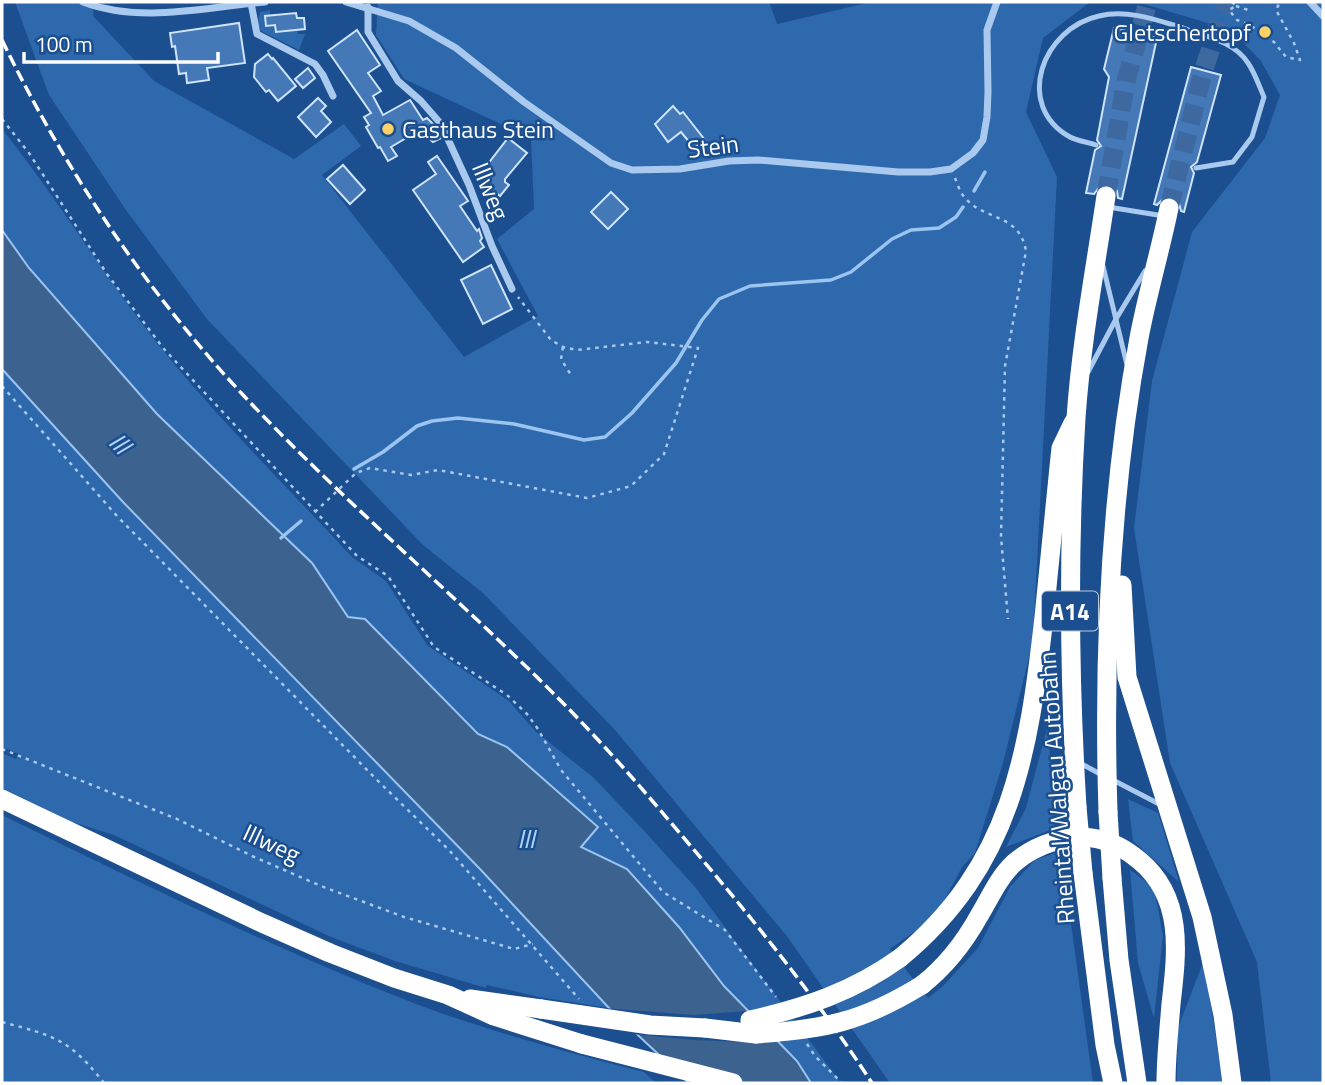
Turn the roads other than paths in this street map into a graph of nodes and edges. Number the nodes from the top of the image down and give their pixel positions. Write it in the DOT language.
graph roads {
  1 [pos="83,2"];
  2 [pos="265,2"];
  3 [pos="346,2"];
  4 [pos="997,2"];
  5 [pos="1310,2"];
  6 [pos="251,3"];
  7 [pos="368,7"];
  8 [pos="1323,16"];
  9 [pos="333,96"];
  10 [pos="1096,145"];
  11 [pos="1196,168"];
  12 [pos="1105,201"];
  13 [pos="1168,212"];
  14 [pos="1098,247"];
  15 [pos="1160,248"];
  16 [pos="512,289"];
  17 [pos="1115,319"];
  18 [pos="1132,385"];
  19 [pos="1080,388"];
  20 [pos="1076,416"];
  21 [pos="1114,529"];
  22 [pos="1074,760"];
  23 [pos="1107,777"];
  24 [pos="2,799"];
  25 [pos="1168,809"];
  26 [pos="448,995"];
  27 [pos="705,1028"];
  28 [pos="733,1083"];
  29 [pos="1113,1083"];
  30 [pos="1137,1083"];
  31 [pos="1166,1083"];
  32 [pos="1232,1083"];
  1 -- 6 [label="street"];
  2 -- 6 [label="street"];
  3 -- 7 [label="street, Stein"];
  4 -- 7 [label="street, Stein"];
  5 -- 8 [label="street"];
  6 -- 9 [label="street"];
  7 -- 16 [label="street, Illweg"];
  10 -- 11 [label="lane"];
  12 -- 13 [label="lane"];
  12 -- 14 [label="highway, Rheintal/Walgau Autobahn / A14"];
  13 -- 15 [label="highway, Rheintal/Walgau Autobahn / A14"];
  14 -- 17 [label="lane"];
  14 -- 19 [label="highway, Rheintal/Walgau Autobahn / A14"];
  15 -- 17 [label="lane"];
  15 -- 18 [label="highway, Rheintal/Walgau Autobahn / A14"];
  17 -- 18 [label="lane"];
  17 -- 19 [label="lane"];
  18 -- 21 [label="highway, Rheintal/Walgau Autobahn / A14"];
  19 -- 20 [label="highway, Rheintal/Walgau Autobahn / A14"];
  20 -- 22 [label="highway, Rheintal/Walgau Autobahn / A14"];
  20 -- 27 [label="highway, bridge"];
  21 -- 23 [label="highway, Rheintal/Walgau Autobahn / A14"];
  21 -- 25 [label="highway"];
  22 -- 23 [label="lane"];
  22 -- 29 [label="highway, Rheintal/Walgau Autobahn / A14, bridge"];
  23 -- 25 [label="lane"];
  23 -- 30 [label="highway, Rheintal/Walgau Autobahn / A14, bridge"];
  24 -- 26 [label="highway"];
  25 -- 32 [label="highway"];
  26 -- 27 [label="highway, bridge"];
  26 -- 28 [label="highway, bridge"];
  27 -- 31 [label="highway, bridge"];
}
